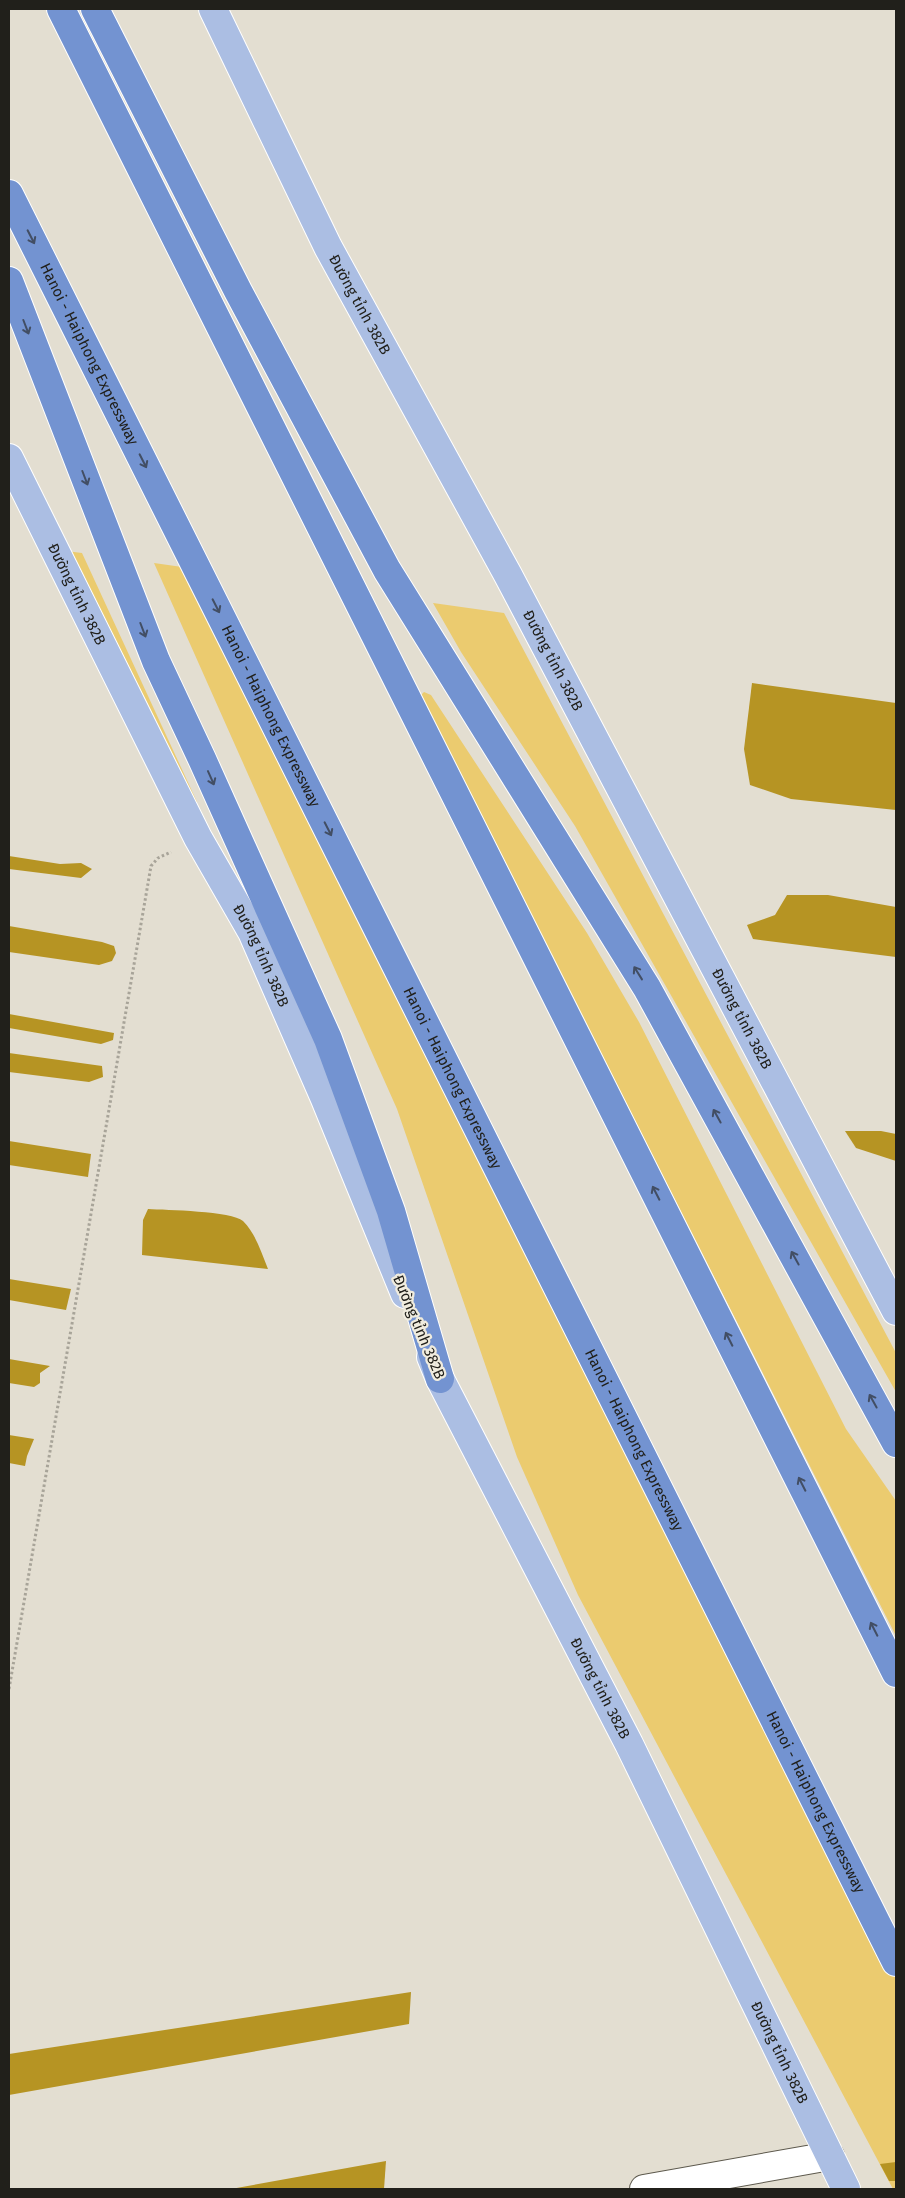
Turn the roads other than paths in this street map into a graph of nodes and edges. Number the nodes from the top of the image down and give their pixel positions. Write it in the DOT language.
graph roads {
  1 [pos="61,9"];
  2 [pos="95,9"];
  3 [pos="213,9"];
  4 [pos="9,194"];
  5 [pos="9,281"];
  6 [pos="9,458"];
  7 [pos="896,1311"];
  8 [pos="440,1379"];
  9 [pos="896,1443"];
  10 [pos="896,1673"];
  11 [pos="896,1962"];
  12 [pos="830,2156"];
  13 [pos="644,2189"];
  14 [pos="846,2189"];
  10 -- 1 [label="highway, one-way"];
  9 -- 2 [label="highway, one-way"];
  3 -- 7 [label="main road, Đường tỉnh 382B"];
  4 -- 11 [label="highway, Hanoi - Haiphong Expressway, one-way"];
  5 -- 8 [label="highway, one-way"];
  6 -- 8 [label="main road, Đường tỉnh 382B"];
  8 -- 12 [label="main road, Đường tỉnh 382B"];
  12 -- 13 [label="street"];
  12 -- 14 [label="main road, Đường tỉnh 382B"];
}
